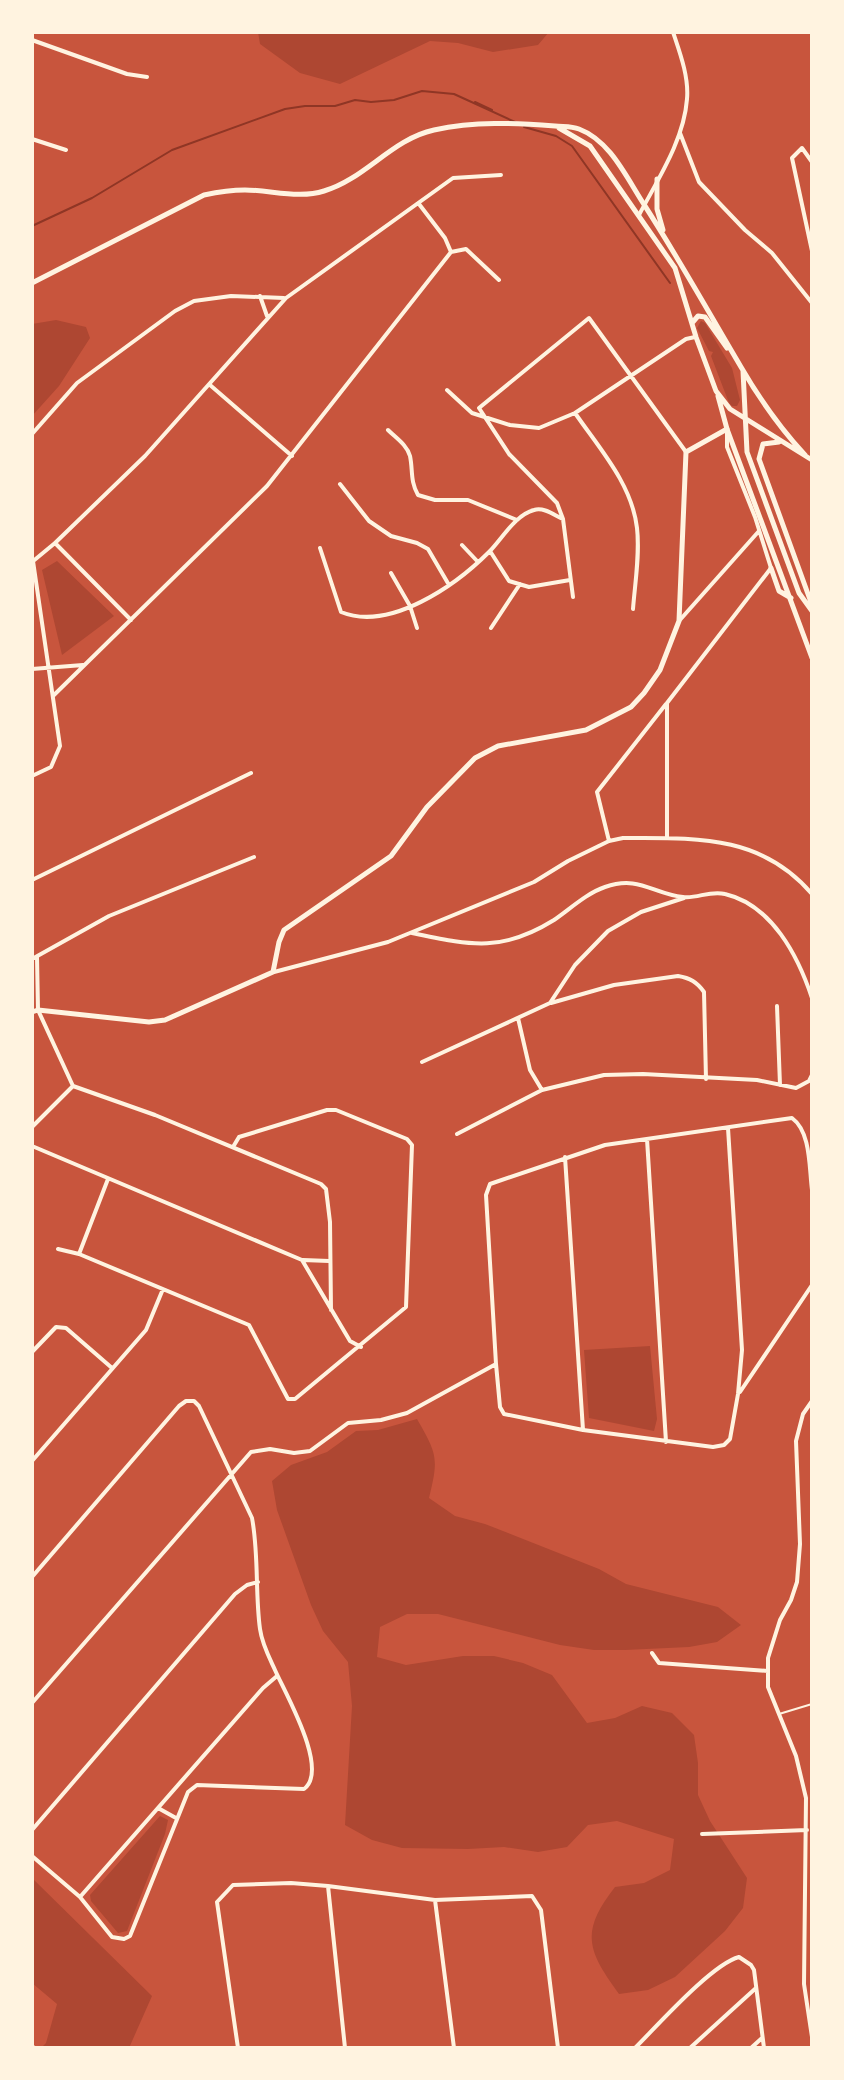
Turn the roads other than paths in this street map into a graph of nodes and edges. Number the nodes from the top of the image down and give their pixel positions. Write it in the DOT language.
graph roads {
  1 [pos="673,32"];
  2 [pos="32,40"];
  3 [pos="147,77"];
  4 [pos="554,126"];
  5 [pos="680,133"];
  6 [pos="32,139"];
  7 [pos="66,150"];
  8 [pos="812,162"];
  9 [pos="501,175"];
  10 [pos="657,179"];
  11 [pos="419,204"];
  12 [pos="644,205"];
  13 [pos="639,215"];
  14 [pos="664,235"];
  15 [pos="812,251"];
  16 [pos="451,252"];
  17 [pos="499,280"];
  18 [pos="32,283"];
  19 [pos="260,296"];
  20 [pos="286,298"];
  21 [pos="812,303"];
  22 [pos="267,316"];
  23 [pos="692,324"];
  24 [pos="696,337"];
  25 [pos="733,354"];
  26 [pos="743,370"];
  27 [pos="630,376"];
  28 [pos="210,385"];
  29 [pos="447,390"];
  30 [pos="716,391"];
  31 [pos="575,413"];
  32 [pos="484,417"];
  33 [pos="745,418"];
  34 [pos="727,429"];
  35 [pos="388,430"];
  36 [pos="32,434"];
  37 [pos="780,442"];
  38 [pos="686,452"];
  39 [pos="805,455"];
  40 [pos="292,456"];
  41 [pos="812,460"];
  42 [pos="340,484"];
  43 [pos="563,519"];
  44 [pos="517,520"];
  45 [pos="759,531"];
  46 [pos="55,543"];
  47 [pos="462,545"];
  48 [pos="320,548"];
  49 [pos="490,551"];
  50 [pos="32,562"];
  51 [pos="478,562"];
  52 [pos="771,568"];
  53 [pos="391,573"];
  54 [pos="570,580"];
  55 [pos="520,584"];
  56 [pos="449,585"];
  57 [pos="573,597"];
  58 [pos="791,598"];
  59 [pos="812,605"];
  60 [pos="410,606"];
  61 [pos="633,609"];
  62 [pos="812,611"];
  63 [pos="131,620"];
  64 [pos="679,621"];
  65 [pos="417,628"];
  66 [pos="491,628"];
  67 [pos="812,658"];
  68 [pos="86,665"];
  69 [pos="49,668"];
  70 [pos="32,669"];
  71 [pos="54,695"];
  72 [pos="667,703"];
  73 [pos="251,773"];
  74 [pos="32,776"];
  75 [pos="667,838"];
  76 [pos="609,841"];
  77 [pos="254,857"];
  78 [pos="32,880"];
  79 [pos="812,894"];
  80 [pos="684,898"];
  81 [pos="410,933"];
  82 [pos="34,958"];
  83 [pos="273,972"];
  84 [pos="812,998"];
  85 [pos="550,1003"];
  86 [pos="777,1006"];
  87 [pos="35,1011"];
  88 [pos="518,1018"];
  89 [pos="422,1062"];
  90 [pos="812,1075"];
  91 [pos="706,1079"];
  92 [pos="780,1085"];
  93 [pos="73,1086"];
  94 [pos="542,1090"];
  95 [pos="32,1127"];
  96 [pos="728,1128"];
  97 [pos="457,1134"];
  98 [pos="647,1139"];
  99 [pos="32,1146"];
  100 [pos="233,1147"];
  101 [pos="565,1156"];
  102 [pos="108,1179"];
  103 [pos="812,1190"];
  104 [pos="58,1249"];
  105 [pos="79,1254"];
  106 [pos="302,1260"];
  107 [pos="329,1261"];
  108 [pos="330,1285"];
  109 [pos="812,1285"];
  110 [pos="318,1286"];
  111 [pos="163,1288"];
  112 [pos="331,1310"];
  113 [pos="361,1347"];
  114 [pos="32,1352"];
  115 [pos="496,1364"];
  116 [pos="112,1368"];
  117 [pos="738,1394"];
  118 [pos="812,1401"];
  119 [pos="583,1430"];
  120 [pos="666,1442"];
  121 [pos="32,1461"];
  122 [pos="231,1473"];
  123 [pos="32,1577"];
  124 [pos="258,1582"];
  125 [pos="652,1653"];
  126 [pos="768,1671"];
  127 [pos="277,1676"];
  128 [pos="32,1703"];
  129 [pos="812,1704"];
  130 [pos="777,1714"];
  131 [pos="189,1774"];
  132 [pos="197,1785"];
  133 [pos="158,1808"];
  134 [pos="176,1818"];
  135 [pos="32,1830"];
  136 [pos="807,1830"];
  137 [pos="702,1834"];
  138 [pos="32,1856"];
  139 [pos="809,1877"];
  140 [pos="328,1886"];
  141 [pos="80,1897"];
  142 [pos="435,1900"];
  143 [pos="756,1988"];
  144 [pos="812,2037"];
  145 [pos="762,2038"];
  146 [pos="238,2048"];
  147 [pos="345,2048"];
  148 [pos="454,2048"];
  149 [pos="558,2048"];
  150 [pos="635,2048"];
  151 [pos="690,2048"];
  152 [pos="751,2048"];
  153 [pos="764,2048"];
  1 -- 5 [label="street"];
  2 -- 3 [label="street"];
  4 -- 12 [label="main road"];
  4 -- 13 [label="main road"];
  4 -- 18 [label="main road"];
  5 -- 10 [label="street"];
  5 -- 21 [label="street"];
  6 -- 7 [label="street"];
  8 -- 15 [label="street"];
  9 -- 11 [label="street"];
  10 -- 12 [label="street"];
  10 -- 14 [label="main road"];
  11 -- 16 [label="street"];
  11 -- 20 [label="street"];
  12 -- 13 [label="street"];
  12 -- 14 [label="main road"];
  13 -- 23 [label="main road"];
  14 -- 25 [label="main road"];
  16 -- 17 [label="street"];
  16 -- 40 [label="street"];
  19 -- 20 [label="street"];
  19 -- 22 [label="street"];
  19 -- 36 [label="street"];
  20 -- 22 [label="street"];
  22 -- 28 [label="street"];
  23 -- 24 [label="main road"];
  23 -- 25 [label="main road"];
  24 -- 27 [label="street"];
  24 -- 30 [label="main road"];
  25 -- 26 [label="main road"];
  26 -- 33 [label="main road"];
  26 -- 39 [label="main road"];
  27 -- 31 [label="street"];
  27 -- 32 [label="street"];
  27 -- 38 [label="street"];
  28 -- 40 [label="street"];
  28 -- 46 [label="street"];
  29 -- 32 [label="street"];
  30 -- 33 [label="main road"];
  30 -- 34 [label="main road"];
  31 -- 32 [label="street"];
  31 -- 61 [label="street"];
  32 -- 43 [label="street"];
  33 -- 37 [label="main road"];
  33 -- 62 [label="main road"];
  34 -- 38 [label="main road"];
  34 -- 45 [label="street"];
  34 -- 58 [label="main road"];
  35 -- 44 [label="street"];
  37 -- 39 [label="main road"];
  37 -- 59 [label="main road"];
  38 -- 64 [label="main road"];
  39 -- 41 [label="main road"];
  40 -- 63 [label="street"];
  42 -- 56 [label="street"];
  43 -- 44 [label="street"];
  43 -- 54 [label="street"];
  44 -- 49 [label="street"];
  45 -- 52 [label="street"];
  45 -- 64 [label="street"];
  46 -- 50 [label="street"];
  46 -- 63 [label="street"];
  47 -- 51 [label="street"];
  48 -- 60 [label="street"];
  49 -- 51 [label="street"];
  49 -- 55 [label="street"];
  50 -- 69 [label="street"];
  51 -- 56 [label="street"];
  52 -- 58 [label="main road"];
  52 -- 72 [label="street"];
  53 -- 60 [label="street"];
  54 -- 55 [label="street"];
  54 -- 57 [label="street"];
  55 -- 66 [label="street"];
  56 -- 60 [label="street"];
  58 -- 67 [label="main road"];
  60 -- 65 [label="street"];
  63 -- 68 [label="street"];
  64 -- 83 [label="main road"];
  68 -- 69 [label="street"];
  68 -- 71 [label="street"];
  69 -- 70 [label="street"];
  69 -- 71 [label="street"];
  71 -- 74 [label="street"];
  72 -- 75 [label="street"];
  72 -- 76 [label="street"];
  73 -- 78 [label="street"];
  75 -- 76 [label="street"];
  75 -- 79 [label="street"];
  76 -- 81 [label="street"];
  77 -- 82 [label="street"];
  80 -- 81 [label="street"];
  80 -- 84 [label="street"];
  80 -- 85 [label="street"];
  81 -- 83 [label="street"];
  82 -- 87 [label="street"];
  83 -- 87 [label="main road"];
  85 -- 88 [label="street"];
  85 -- 91 [label="street"];
  86 -- 92 [label="street"];
  87 -- 93 [label="street"];
  88 -- 89 [label="street"];
  88 -- 94 [label="street"];
  90 -- 92 [label="street"];
  91 -- 92 [label="street"];
  91 -- 94 [label="street"];
  93 -- 95 [label="street"];
  93 -- 100 [label="street"];
  94 -- 97 [label="street"];
  96 -- 98 [label="street"];
  96 -- 103 [label="street"];
  96 -- 117 [label="street"];
  98 -- 101 [label="street"];
  98 -- 120 [label="street"];
  99 -- 102 [label="street"];
  100 -- 107 [label="street"];
  100 -- 113 [label="street"];
  101 -- 115 [label="street"];
  101 -- 119 [label="street"];
  102 -- 105 [label="street"];
  102 -- 106 [label="street"];
  104 -- 105 [label="street"];
  105 -- 111 [label="street"];
  106 -- 107 [label="street"];
  106 -- 110 [label="street"];
  107 -- 108 [label="street"];
  108 -- 110 [label="street"];
  108 -- 112 [label="street"];
  109 -- 117 [label="street"];
  110 -- 112 [label="street"];
  111 -- 113 [label="street"];
  111 -- 116 [label="street"];
  112 -- 113 [label="street"];
  114 -- 116 [label="street"];
  115 -- 119 [label="street"];
  115 -- 122 [label="street"];
  116 -- 121 [label="street"];
  117 -- 120 [label="street"];
  118 -- 126 [label="street"];
  119 -- 120 [label="street"];
  122 -- 123 [label="street"];
  122 -- 124 [label="street"];
  122 -- 128 [label="street"];
  124 -- 127 [label="street"];
  124 -- 135 [label="street"];
  125 -- 126 [label="street"];
  126 -- 130 [label="street"];
  127 -- 131 [label="street"];
  127 -- 132 [label="street"];
  129 -- 130 [label="lane"];
  130 -- 136 [label="street"];
  131 -- 132 [label="street"];
  131 -- 133 [label="street"];
  132 -- 134 [label="street"];
  133 -- 134 [label="street"];
  133 -- 141 [label="street"];
  134 -- 141 [label="street"];
  136 -- 137 [label="street"];
  136 -- 139 [label="street"];
  138 -- 141 [label="street"];
  139 -- 144 [label="street"];
  140 -- 142 [label="street"];
  140 -- 146 [label="street"];
  140 -- 147 [label="street"];
  142 -- 148 [label="street"];
  142 -- 149 [label="street"];
  143 -- 145 [label="street"];
  143 -- 150 [label="street"];
  143 -- 151 [label="street"];
  145 -- 152 [label="street"];
  145 -- 153 [label="street"];
}
